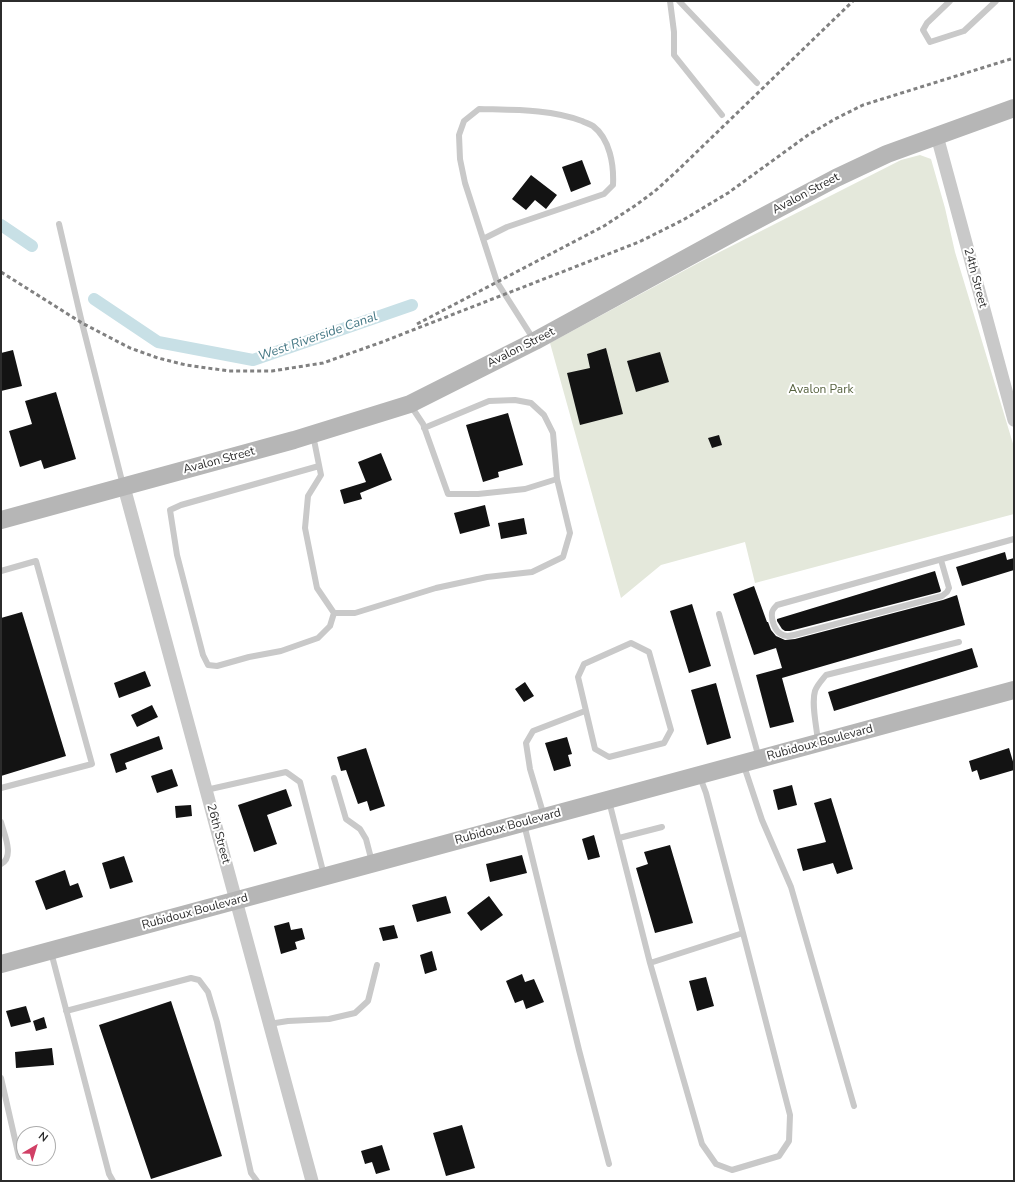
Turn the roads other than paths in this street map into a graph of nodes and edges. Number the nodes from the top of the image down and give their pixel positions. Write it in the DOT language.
graph roads {
  1 [pos="671,1"];
  2 [pos="679,1"];
  3 [pos="950,1"];
  4 [pos="996,1"];
  5 [pos="757,83"];
  6 [pos="1014,108"];
  7 [pos="722,115"];
  8 [pos="937,136"];
  9 [pos="59,224"];
  10 [pos="483,239"];
  11 [pos="535,342"];
  12 [pos="410,404"];
  13 [pos="1014,420"];
  14 [pos="424,428"];
  15 [pos="313,434"];
  16 [pos="319,466"];
  17 [pos="557,479"];
  18 [pos="124,487"];
  19 [pos="3,518"];
  20 [pos="1014,539"];
  21 [pos="941,560"];
  22 [pos="1,571"];
  23 [pos="334,613"];
  24 [pos="719,614"];
  25 [pos="959,642"];
  26 [pos="1014,690"];
  27 [pos="585,711"];
  28 [pos="819,743"];
  29 [pos="751,761"];
  30 [pos="699,775"];
  31 [pos="334,778"];
  32 [pos="1,788"];
  33 [pos="206,790"];
  34 [pos="609,800"];
  35 [pos="545,817"];
  36 [pos="1,822"];
  37 [pos="524,823"];
  38 [pos="662,827"];
  39 [pos="619,838"];
  40 [pos="373,863"];
  41 [pos="1,864"];
  42 [pos="325,876"];
  43 [pos="236,900"];
  44 [pos="743,933"];
  45 [pos="51,951"];
  46 [pos="650,963"];
  47 [pos="1,964"];
  48 [pos="377,965"];
  49 [pos="66,1011"];
  50 [pos="269,1024"];
  51 [pos="1,1078"];
  52 [pos="854,1106"];
  53 [pos="16,1144"];
  54 [pos="609,1164"];
  55 [pos="113,1181"];
  56 [pos="257,1181"];
  57 [pos="312,1181"];
  1 -- 7 [label="lane"];
  2 -- 5 [label="lane"];
  3 -- 4 [label="lane"];
  6 -- 8 [label="street, Avalon Street"];
  8 -- 11 [label="street, Avalon Street"];
  8 -- 13 [label="street, 24th Street"];
  9 -- 18 [label="lane"];
  10 -- 10 [label="lane"];
  10 -- 11 [label="lane"];
  11 -- 12 [label="street, Avalon Street"];
  12 -- 14 [label="lane"];
  12 -- 15 [label="street, Avalon Street"];
  14 -- 17 [label="lane"];
  14 -- 17 [label="lane"];
  15 -- 16 [label="lane"];
  15 -- 18 [label="street, Avalon Street"];
  16 -- 23 [label="lane"];
  16 -- 23 [label="lane"];
  17 -- 23 [label="lane"];
  18 -- 19 [label="street, Avalon Street"];
  18 -- 33 [label="street, 26th Street"];
  20 -- 21 [label="lane"];
  21 -- 21 [label="lane"];
  22 -- 32 [label="lane"];
  24 -- 29 [label="lane"];
  25 -- 28 [label="lane"];
  26 -- 28 [label="street, Rubidoux Boulevard"];
  27 -- 27 [label="lane"];
  27 -- 35 [label="lane"];
  28 -- 29 [label="street, Rubidoux Boulevard"];
  29 -- 30 [label="street, Rubidoux Boulevard"];
  29 -- 52 [label="lane"];
  30 -- 34 [label="street, Rubidoux Boulevard"];
  30 -- 44 [label="lane"];
  31 -- 40 [label="lane"];
  33 -- 42 [label="lane"];
  33 -- 43 [label="street, 26th Street"];
  34 -- 35 [label="street, Rubidoux Boulevard"];
  34 -- 39 [label="lane"];
  35 -- 37 [label="street, Rubidoux Boulevard"];
  36 -- 41 [label="lane"];
  37 -- 40 [label="street, Rubidoux Boulevard"];
  37 -- 54 [label="lane"];
  38 -- 39 [label="lane"];
  39 -- 46 [label="lane"];
  40 -- 42 [label="street, Rubidoux Boulevard"];
  42 -- 43 [label="street, Rubidoux Boulevard"];
  43 -- 45 [label="street, Rubidoux Boulevard"];
  43 -- 50 [label="street, 26th Street"];
  44 -- 46 [label="lane"];
  44 -- 46 [label="lane"];
  45 -- 47 [label="street, Rubidoux Boulevard"];
  45 -- 49 [label="lane"];
  48 -- 50 [label="lane"];
  49 -- 55 [label="lane"];
  49 -- 56 [label="lane"];
  50 -- 57 [label="street, 26th Street"];
  51 -- 53 [label="lane"];
}
